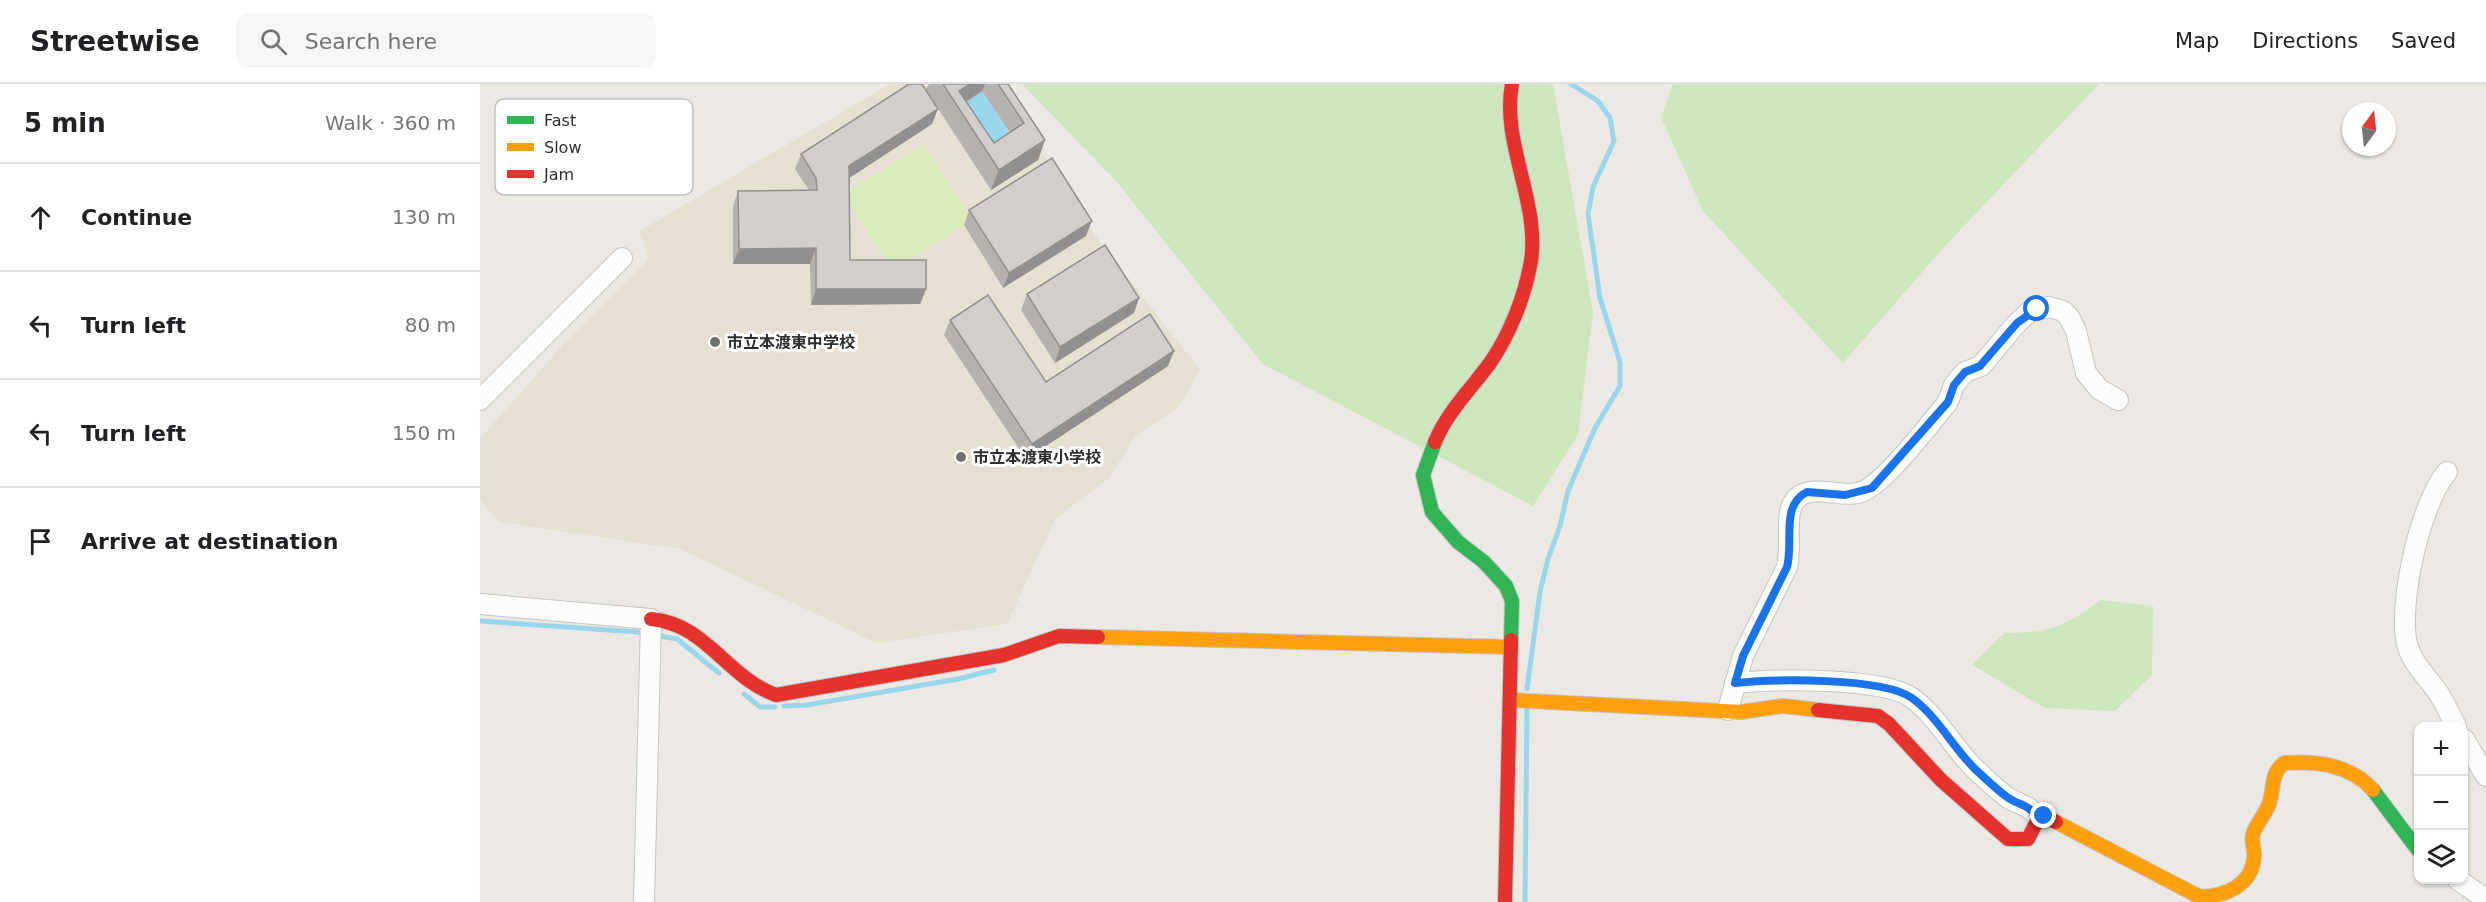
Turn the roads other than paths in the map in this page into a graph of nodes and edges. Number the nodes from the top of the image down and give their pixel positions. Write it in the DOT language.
graph roads {
  1 [pos="1512,84"];
  2 [pos="622,258"];
  3 [pos="480,400"];
  4 [pos="2118,400"];
  5 [pos="2447,472"];
  6 [pos="480,604"];
  7 [pos="650,628"];
  8 [pos="1511,647"];
  9 [pos="1735,683"];
  10 [pos="1510,700"];
  11 [pos="1728,710"];
  12 [pos="2454,722"];
  13 [pos="2468,747"];
  14 [pos="2486,776"];
  15 [pos="2037,818"];
  16 [pos="2414,845"];
  17 [pos="2465,884"];
  18 [pos="2486,900"];
  19 [pos="644,902"];
  20 [pos="1505,902"];
  1 -- 8 [label="street"];
  2 -- 3 [label="street"];
  4 -- 9 [label="street"];
  5 -- 12 [label="street"];
  6 -- 7 [label="street"];
  7 -- 8 [label="street"];
  7 -- 19 [label="street"];
  8 -- 10 [label="street"];
  9 -- 11 [label="street"];
  9 -- 15 [label="street"];
  10 -- 11 [label="street"];
  10 -- 20 [label="street"];
  11 -- 15 [label="street"];
  13 -- 14 [label="street"];
  15 -- 16 [label="street"];
  17 -- 18 [label="street"];
}
